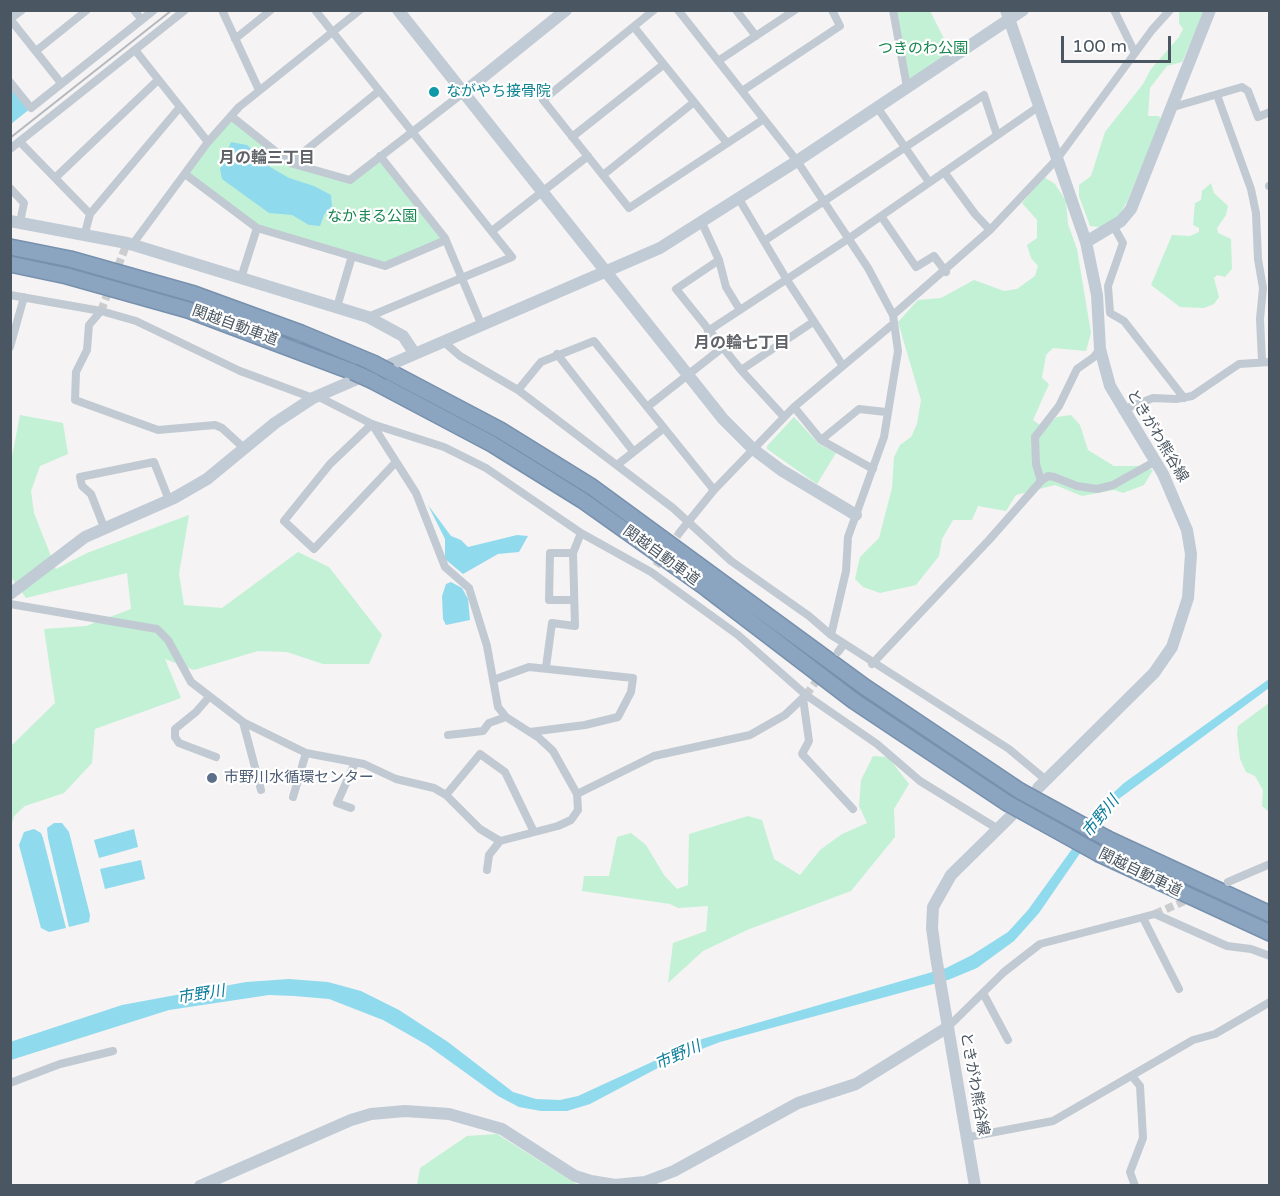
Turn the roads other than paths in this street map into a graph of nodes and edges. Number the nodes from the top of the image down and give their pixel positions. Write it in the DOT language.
graph roads {
  1 [pos="22,10"];
  2 [pos="87,10"];
  3 [pos="134,10"];
  4 [pos="154,10"];
  5 [pos="185,10"];
  6 [pos="222,10"];
  7 [pos="271,10"];
  8 [pos="315,10"];
  9 [pos="360,10"];
  10 [pos="398,10"];
  11 [pos="566,10"];
  12 [pos="654,10"];
  13 [pos="678,10"];
  14 [pos="736,10"];
  15 [pos="832,10"];
  16 [pos="893,10"];
  17 [pos="1023,10"];
  18 [pos="1113,10"];
  19 [pos="1170,10"];
  20 [pos="1210,10"];
  21 [pos="791,11"];
  22 [pos="1008,15"];
  23 [pos="141,20"];
  24 [pos="634,27"];
  25 [pos="332,32"];
  26 [pos="756,36"];
  27 [pos="235,39"];
  28 [pos="135,50"];
  29 [pos="36,51"];
  30 [pos="1135,53"];
  31 [pos="718,61"];
  32 [pos="663,64"];
  33 [pos="159,80"];
  34 [pos="10,82"];
  35 [pos="61,83"];
  36 [pos="908,87"];
  37 [pos="259,90"];
  38 [pos="379,91"];
  39 [pos="742,91"];
  40 [pos="463,93"];
  41 [pos="1217,95"];
  42 [pos="693,104"];
  43 [pos="180,107"];
  44 [pos="877,107"];
  45 [pos="1038,107"];
  46 [pos="1170,108"];
  47 [pos="1269,112"];
  48 [pos="231,116"];
  49 [pos="764,119"];
  50 [pos="412,132"];
  51 [pos="998,135"];
  52 [pos="573,137"];
  53 [pos="20,142"];
  54 [pos="208,142"];
  55 [pos="727,143"];
  56 [pos="905,147"];
  57 [pos="10,150"];
  58 [pos="380,156"];
  59 [pos="588,156"];
  60 [pos="1057,159"];
  61 [pos="797,160"];
  62 [pos="290,163"];
  63 [pos="944,172"];
  64 [pos="185,174"];
  65 [pos="603,175"];
  66 [pos="55,178"];
  67 [pos="929,182"];
  68 [pos="10,189"];
  69 [pos="542,192"];
  70 [pos="739,199"];
  71 [pos="824,202"];
  72 [pos="90,214"];
  73 [pos="881,216"];
  74 [pos="15,222"];
  75 [pos="702,223"];
  76 [pos="1114,227"];
  77 [pos="257,228"];
  78 [pos="990,230"];
  79 [pos="492,231"];
  80 [pos="85,233"];
  81 [pos="848,238"];
  82 [pos="446,240"];
  83 [pos="764,241"];
  84 [pos="1086,242"];
  85 [pos="132,244"];
  86 [pos="10,247"];
  87 [pos="352,256"];
  88 [pos="719,260"];
  89 [pos="10,264"];
  90 [pos="946,272"];
  91 [pos="605,273"];
  92 [pos="241,278"];
  93 [pos="462,278"];
  94 [pos="786,280"];
  95 [pos="10,295"];
  96 [pos="24,297"];
  97 [pos="337,307"];
  98 [pos="740,310"];
  99 [pos="101,311"];
  100 [pos="368,317"];
  101 [pos="893,319"];
  102 [pos="813,322"];
  103 [pos="482,326"];
  104 [pos="708,331"];
  105 [pos="444,342"];
  106 [pos="10,347"];
  107 [pos="722,348"];
  108 [pos="1100,349"];
  109 [pos="415,354"];
  110 [pos="557,354"];
  111 [pos="1266,361"];
  112 [pos="843,366"];
  113 [pos="741,370"];
  114 [pos="687,376"];
  115 [pos="518,390"];
  116 [pos="315,397"];
  117 [pos="1184,398"];
  118 [pos="647,407"];
  119 [pos="794,407"];
  120 [pos="1122,410"];
  121 [pos="886,412"];
  122 [pos="784,417"];
  123 [pos="372,424"];
  124 [pos="664,428"];
  125 [pos="821,440"];
  126 [pos="753,448"];
  127 [pos="245,449"];
  128 [pos="633,451"];
  129 [pos="1154,462"];
  130 [pos="395,463"];
  131 [pos="617,465"];
  132 [pos="873,469"];
  133 [pos="1041,481"];
  134 [pos="714,490"];
  135 [pos="169,500"];
  136 [pos="856,515"];
  137 [pos="687,521"];
  138 [pos="104,527"];
  139 [pos="680,532"];
  140 [pos="581,533"];
  141 [pos="573,553"];
  142 [pos="10,594"];
  143 [pos="574,600"];
  144 [pos="10,604"];
  145 [pos="831,635"];
  146 [pos="844,644"];
  147 [pos="838,652"];
  148 [pos="872,664"];
  149 [pos="546,667"];
  150 [pos="493,680"];
  151 [pos="209,697"];
  152 [pos="805,697"];
  153 [pos="506,717"];
  154 [pos="243,722"];
  155 [pos="530,732"];
  156 [pos="448,735"];
  157 [pos="306,753"];
  158 [pos="216,757"];
  159 [pos="355,763"];
  160 [pos="1042,784"];
  161 [pos="261,790"];
  162 [pos="577,794"];
  163 [pos="446,795"];
  164 [pos="293,797"];
  165 [pos="351,808"];
  166 [pos="852,809"];
  167 [pos="1009,810"];
  168 [pos="998,829"];
  169 [pos="534,832"];
  170 [pos="500,841"];
  171 [pos="1269,864"];
  172 [pos="487,870"];
  173 [pos="1228,882"];
  174 [pos="1269,914"];
  175 [pos="1143,918"];
  176 [pos="1269,933"];
  177 [pos="1269,956"];
  178 [pos="1179,988"];
  179 [pos="983,993"];
  180 [pos="1269,1002"];
  181 [pos="948,1027"];
  182 [pos="1008,1040"];
  183 [pos="113,1051"];
  184 [pos="1132,1076"];
  185 [pos="10,1083"];
  186 [pos="969,1137"];
  187 [pos="200,1185"];
  188 [pos="975,1185"];
  189 [pos="1135,1185"];
  1 -- 29 [label="street"];
  2 -- 29 [label="street"];
  3 -- 23 [label="street"];
  4 -- 23 [label="street"];
  5 -- 28 [label="street"];
  6 -- 27 [label="street"];
  7 -- 27 [label="street"];
  8 -- 25 [label="street"];
  9 -- 25 [label="street"];
  10 -- 40 [label="street"];
  11 -- 40 [label="street"];
  12 -- 24 [label="street"];
  13 -- 31 [label="street"];
  14 -- 26 [label="street"];
  15 -- 39 [label="street"];
  16 -- 36 [label="street"];
  17 -- 22 [label="street"];
  18 -- 30 [label="street"];
  19 -- 30 [label="street"];
  20 -- 46 [label="street"];
  21 -- 26 [label="street"];
  22 -- 36 [label="street"];
  22 -- 45 [label="street, ときがわ熊谷線"];
  23 -- 35 [label="street"];
  24 -- 32 [label="street"];
  24 -- 52 [label="street"];
  25 -- 37 [label="street"];
  25 -- 38 [label="street"];
  26 -- 31 [label="street"];
  27 -- 37 [label="street"];
  28 -- 33 [label="street"];
  28 -- 53 [label="street"];
  29 -- 35 [label="street"];
  30 -- 60 [label="street"];
  31 -- 39 [label="street"];
  32 -- 42 [label="street"];
  32 -- 52 [label="street"];
  33 -- 43 [label="street"];
  33 -- 66 [label="street"];
  34 -- 35 [label="street"];
  36 -- 44 [label="street"];
  37 -- 48 [label="street"];
  38 -- 50 [label="street"];
  38 -- 62 [label="street"];
  39 -- 49 [label="street"];
  40 -- 50 [label="street"];
  40 -- 69 [label="street"];
  41 -- 46 [label="street"];
  41 -- 47 [label="street"];
  41 -- 111 [label="street"];
  42 -- 55 [label="street"];
  42 -- 65 [label="street"];
  43 -- 54 [label="street"];
  43 -- 72 [label="street"];
  44 -- 56 [label="street"];
  44 -- 61 [label="street"];
  45 -- 51 [label="street"];
  45 -- 60 [label="street, ときがわ熊谷線"];
  46 -- 76 [label="street"];
  48 -- 54 [label="street"];
  48 -- 62 [label="street"];
  49 -- 55 [label="street"];
  49 -- 61 [label="street"];
  50 -- 58 [label="street"];
  50 -- 79 [label="street"];
  51 -- 56 [label="street"];
  51 -- 63 [label="street"];
  52 -- 59 [label="street"];
  53 -- 57 [label="street"];
  53 -- 66 [label="street"];
  54 -- 64 [label="street"];
  55 -- 65 [label="street"];
  56 -- 67 [label="street"];
  56 -- 71 [label="street"];
  58 -- 62 [label="street"];
  58 -- 82 [label="street"];
  59 -- 65 [label="street"];
  59 -- 69 [label="street"];
  60 -- 78 [label="street"];
  60 -- 84 [label="street, ときがわ熊谷線"];
  61 -- 70 [label="street"];
  61 -- 71 [label="street"];
  63 -- 67 [label="street"];
  63 -- 78 [label="street"];
  64 -- 77 [label="street"];
  64 -- 85 [label="street"];
  66 -- 72 [label="street"];
  67 -- 73 [label="street"];
  68 -- 74 [label="street"];
  69 -- 79 [label="street"];
  69 -- 91 [label="street"];
  70 -- 75 [label="street"];
  70 -- 83 [label="street"];
  71 -- 81 [label="street"];
  71 -- 83 [label="street"];
  72 -- 80 [label="street"];
  73 -- 81 [label="street"];
  73 -- 90 [label="street"];
  74 -- 80 [label="street"];
  75 -- 88 [label="street"];
  75 -- 91 [label="street"];
  76 -- 84 [label="street"];
  76 -- 117 [label="street"];
  77 -- 87 [label="street"];
  77 -- 92 [label="street"];
  78 -- 90 [label="street"];
  79 -- 93 [label="street"];
  80 -- 85 [label="street"];
  81 -- 94 [label="street"];
  81 -- 101 [label="street"];
  82 -- 87 [label="street"];
  82 -- 93 [label="street"];
  83 -- 94 [label="street"];
  84 -- 108 [label="street, ときがわ熊谷線"];
  85 -- 92 [label="street"];
  86 -- 174 [label="highway, 関越自動車道, bridge"];
  87 -- 97 [label="street"];
  88 -- 98 [label="street"];
  88 -- 104 [label="street"];
  89 -- 167 [label="highway, 関越自動車道, bridge"];
  90 -- 101 [label="street"];
  91 -- 103 [label="street"];
  91 -- 114 [label="street"];
  92 -- 97 [label="street"];
  93 -- 100 [label="street"];
  93 -- 103 [label="street"];
  94 -- 98 [label="street"];
  94 -- 102 [label="street"];
  95 -- 96 [label="street"];
  96 -- 99 [label="street"];
  96 -- 106 [label="street"];
  97 -- 100 [label="street"];
  98 -- 104 [label="street"];
  99 -- 116 [label="street"];
  99 -- 127 [label="street"];
  100 -- 109 [label="street"];
  101 -- 112 [label="street"];
  101 -- 121 [label="street"];
  102 -- 112 [label="street"];
  102 -- 113 [label="street"];
  103 -- 105 [label="street"];
  104 -- 107 [label="street"];
  105 -- 109 [label="street"];
  105 -- 115 [label="street"];
  107 -- 113 [label="street"];
  107 -- 114 [label="street"];
  108 -- 120 [label="street, ときがわ熊谷線"];
  108 -- 133 [label="street"];
  109 -- 116 [label="street"];
  110 -- 115 [label="street"];
  110 -- 118 [label="street"];
  110 -- 128 [label="street"];
  111 -- 117 [label="street"];
  112 -- 119 [label="street"];
  113 -- 122 [label="street"];
  114 -- 118 [label="street"];
  114 -- 126 [label="street"];
  115 -- 131 [label="street"];
  116 -- 123 [label="street"];
  116 -- 127 [label="street"];
  117 -- 120 [label="street"];
  118 -- 124 [label="street"];
  119 -- 122 [label="street"];
  119 -- 125 [label="street"];
  120 -- 129 [label="street, ときがわ熊谷線"];
  121 -- 125 [label="street"];
  121 -- 132 [label="street"];
  122 -- 126 [label="street"];
  123 -- 130 [label="street"];
  123 -- 130 [label="street"];
  123 -- 140 [label="street"];
  124 -- 128 [label="street"];
  124 -- 134 [label="street"];
  125 -- 132 [label="street"];
  126 -- 134 [label="street"];
  126 -- 136 [label="street"];
  127 -- 135 [label="street"];
  128 -- 131 [label="street"];
  129 -- 133 [label="street"];
  129 -- 160 [label="street, ときがわ熊谷線"];
  130 -- 150 [label="street"];
  131 -- 137 [label="street"];
  132 -- 136 [label="street"];
  133 -- 148 [label="street"];
  134 -- 137 [label="street"];
  135 -- 138 [label="street"];
  135 -- 138 [label="street"];
  136 -- 145 [label="street"];
  137 -- 139 [label="street"];
  137 -- 145 [label="street"];
  138 -- 142 [label="street"];
  140 -- 141 [label="street"];
  140 -- 152 [label="street"];
  141 -- 143 [label="street"];
  141 -- 143 [label="street"];
  143 -- 149 [label="street"];
  144 -- 151 [label="street"];
  145 -- 146 [label="street"];
  146 -- 147 [label="street"];
  146 -- 148 [label="street"];
  148 -- 160 [label="street"];
  149 -- 150 [label="street"];
  149 -- 155 [label="street"];
  150 -- 153 [label="street"];
  151 -- 154 [label="street"];
  151 -- 158 [label="street"];
  152 -- 162 [label="street"];
  152 -- 166 [label="street"];
  152 -- 168 [label="street"];
  153 -- 155 [label="street"];
  153 -- 156 [label="street"];
  154 -- 157 [label="street"];
  154 -- 161 [label="street"];
  155 -- 162 [label="street"];
  157 -- 159 [label="street"];
  157 -- 164 [label="street"];
  159 -- 163 [label="street"];
  159 -- 165 [label="street"];
  162 -- 169 [label="street"];
  163 -- 169 [label="street"];
  163 -- 170 [label="street"];
  167 -- 168 [label="street"];
  167 -- 176 [label="highway, 関越自動車道, bridge"];
  168 -- 181 [label="street, ときがわ熊谷線"];
  169 -- 170 [label="street"];
  170 -- 172 [label="street"];
  171 -- 173 [label="street"];
  175 -- 177 [label="street"];
  175 -- 178 [label="street"];
  175 -- 179 [label="street"];
  179 -- 181 [label="street"];
  179 -- 182 [label="street"];
  180 -- 184 [label="street"];
  181 -- 186 [label="street, ときがわ熊谷線"];
  181 -- 187 [label="street"];
  183 -- 185 [label="street"];
  184 -- 186 [label="street"];
  184 -- 189 [label="street"];
  186 -- 188 [label="street, ときがわ熊谷線"];
}
